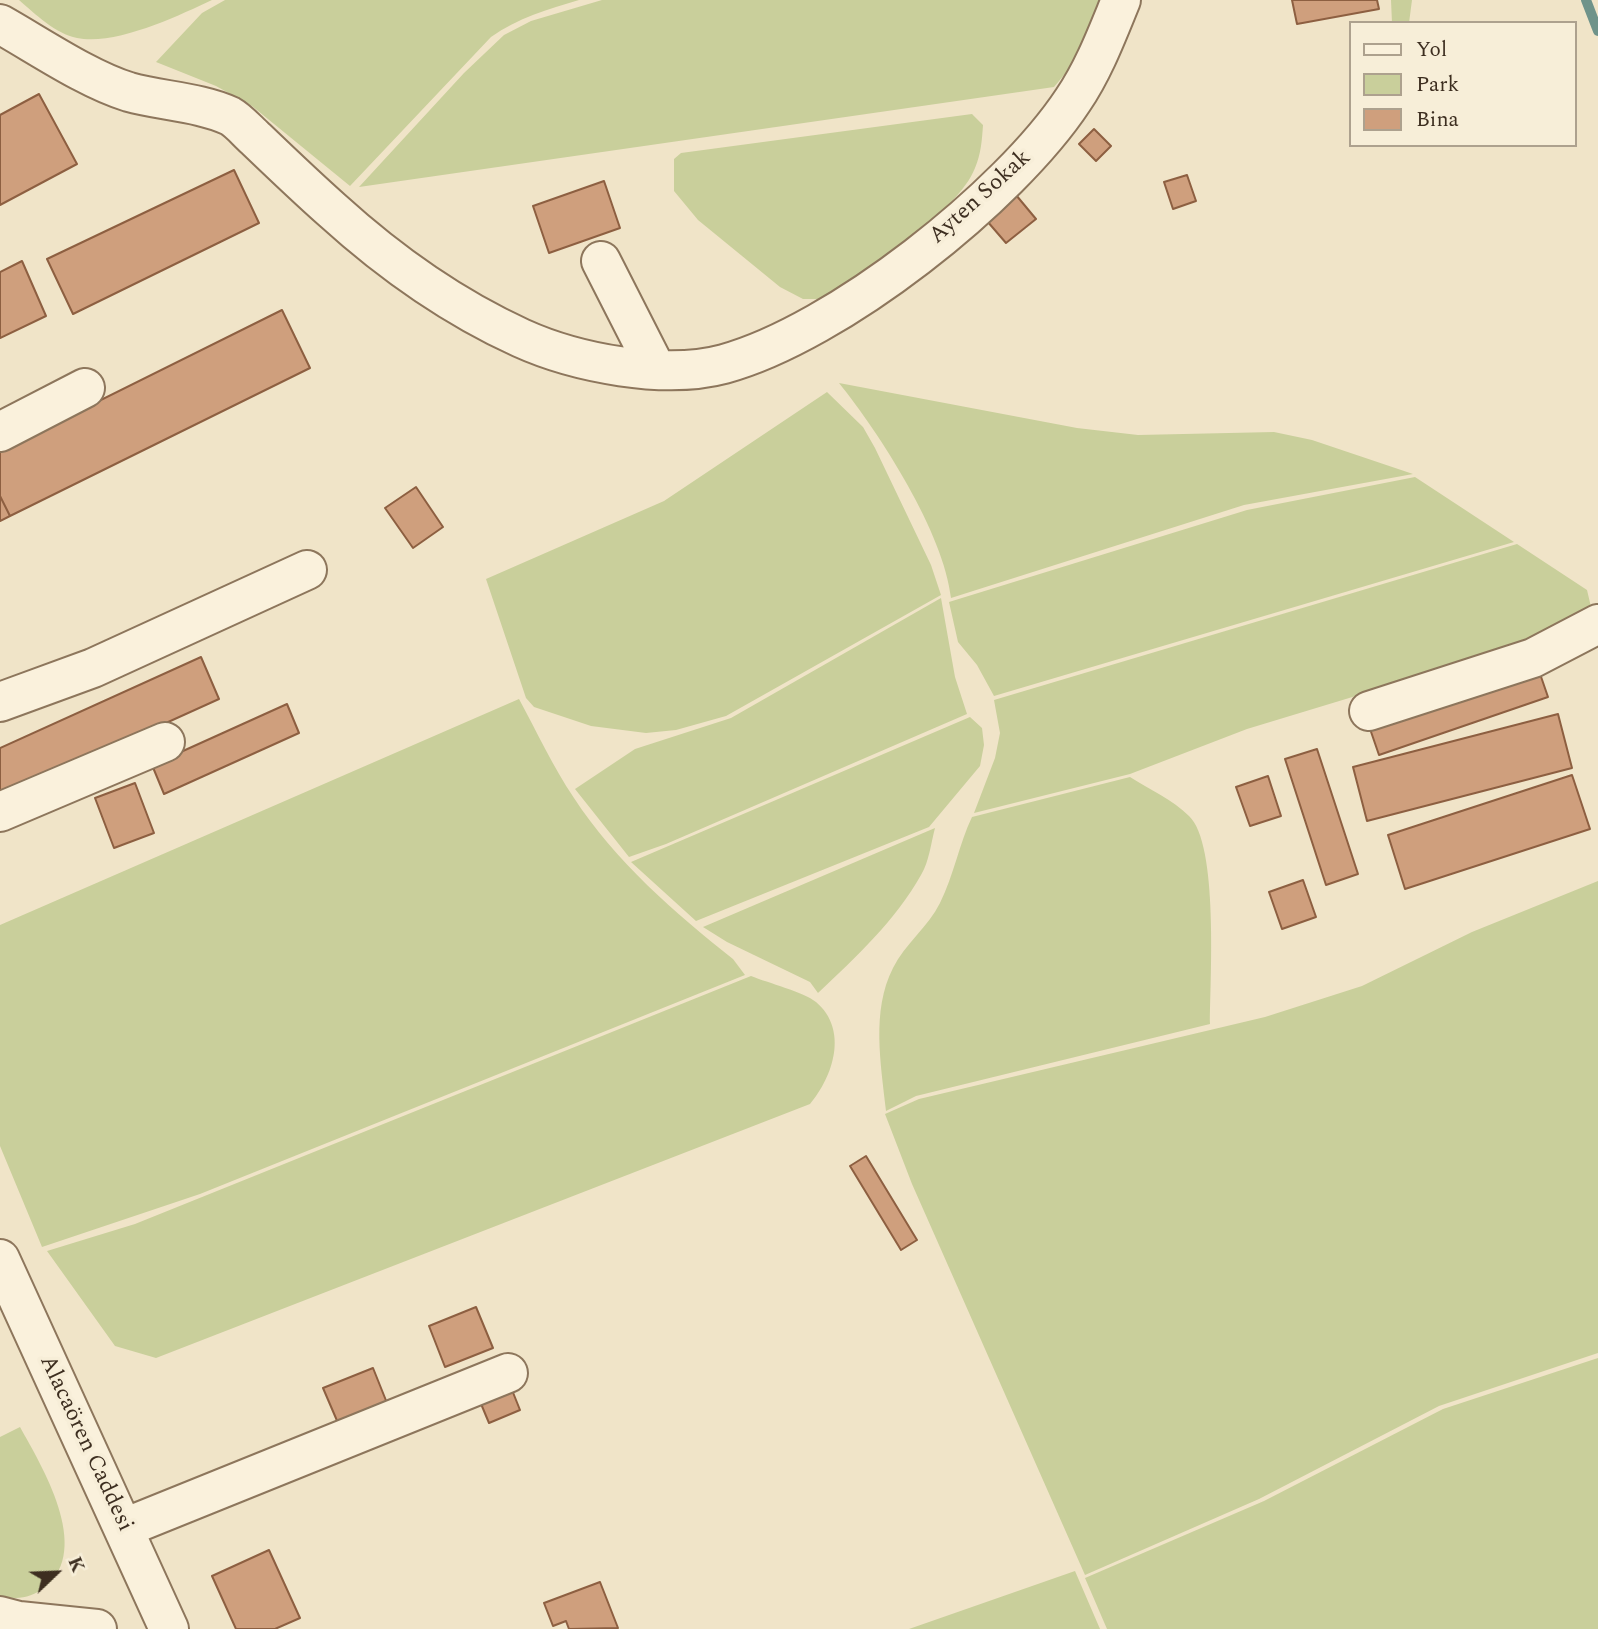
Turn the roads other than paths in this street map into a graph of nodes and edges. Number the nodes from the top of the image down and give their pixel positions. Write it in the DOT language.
graph roads {
  1 [pos="1121,0"];
  2 [pos="0,24"];
  3 [pos="601,261"];
  4 [pos="656,369"];
  5 [pos="85,388"];
  6 [pos="0,432"];
  7 [pos="307,570"];
  8 [pos="1598,624"];
  9 [pos="0,702"];
  10 [pos="1369,710"];
  11 [pos="165,742"];
  12 [pos="0,812"];
  13 [pos="0,1259"];
  14 [pos="508,1373"];
  15 [pos="124,1528"];
  16 [pos="9,1622"];
  17 [pos="97,1629"];
  18 [pos="169,1629"];
  1 -- 4 [label="street, Ayten Sokak"];
  2 -- 4 [label="street, Ayten Sokak"];
  3 -- 4 [label="street"];
  5 -- 6 [label="street"];
  7 -- 9 [label="street"];
  8 -- 10 [label="street"];
  11 -- 12 [label="street"];
  13 -- 15 [label="street, Alacaören Caddesi"];
  14 -- 15 [label="street"];
  15 -- 18 [label="street, Alacaören Caddesi"];
  16 -- 17 [label="street"];
}
